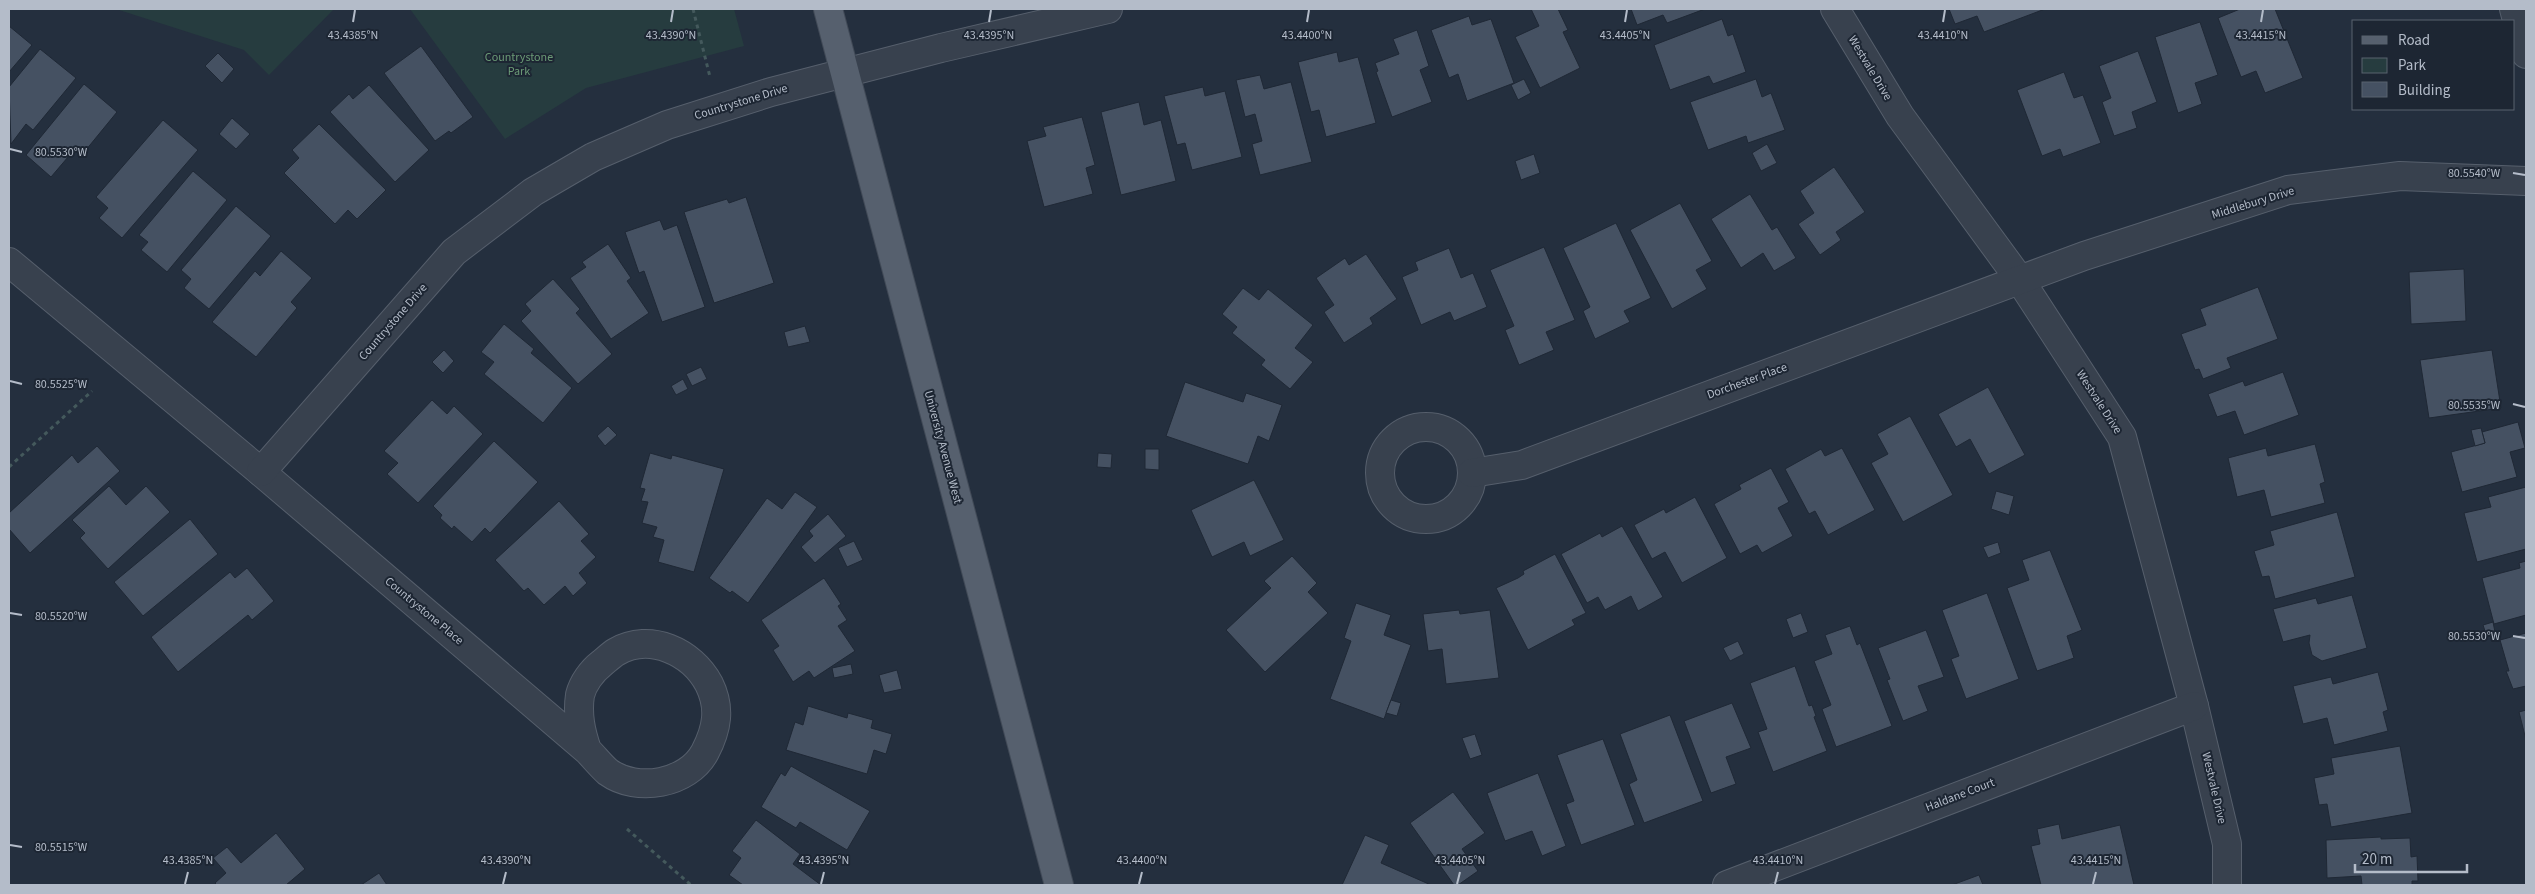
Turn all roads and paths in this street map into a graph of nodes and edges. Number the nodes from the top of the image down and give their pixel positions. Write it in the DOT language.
graph roads {
  1 [pos="693,9"];
  2 [pos="828,9"];
  3 [pos="1108,9"];
  4 [pos="1835,9"];
  5 [pos="2514,9"];
  6 [pos="2526,54"];
  7 [pos="844,73"];
  8 [pos="718,109"];
  9 [pos="2526,181"];
  10 [pos="9,262"];
  11 [pos="2020,280"];
  12 [pos="92,391"];
  13 [pos="9,467"];
  14 [pos="261,472"];
  15 [pos="1472,473"];
  16 [pos="2194,706"];
  17 [pos="587,750"];
  18 [pos="627,829"];
  19 [pos="691,885"];
  20 [pos="1059,885"];
  21 [pos="1727,885"];
  22 [pos="2227,885"];
  1 -- 8 [label="path"];
  2 -- 7 [label="main road, University Avenue West"];
  3 -- 7 [label="street, Countrystone Drive"];
  4 -- 11 [label="street, Westvale Drive"];
  5 -- 6 [label="street"];
  7 -- 8 [label="street, Countrystone Drive"];
  7 -- 20 [label="main road, University Avenue West"];
  8 -- 14 [label="street, Countrystone Drive"];
  9 -- 11 [label="street, Middlebury Drive"];
  10 -- 14 [label="street"];
  11 -- 15 [label="street, Dorchester Place"];
  11 -- 16 [label="street, Westvale Drive"];
  12 -- 13 [label="path"];
  14 -- 17 [label="street, Countrystone Place"];
  16 -- 21 [label="street, Haldane Court"];
  16 -- 22 [label="street, Westvale Drive"];
  17 -- 17 [label="street, Countrystone Place"];
  18 -- 19 [label="path"];
}
